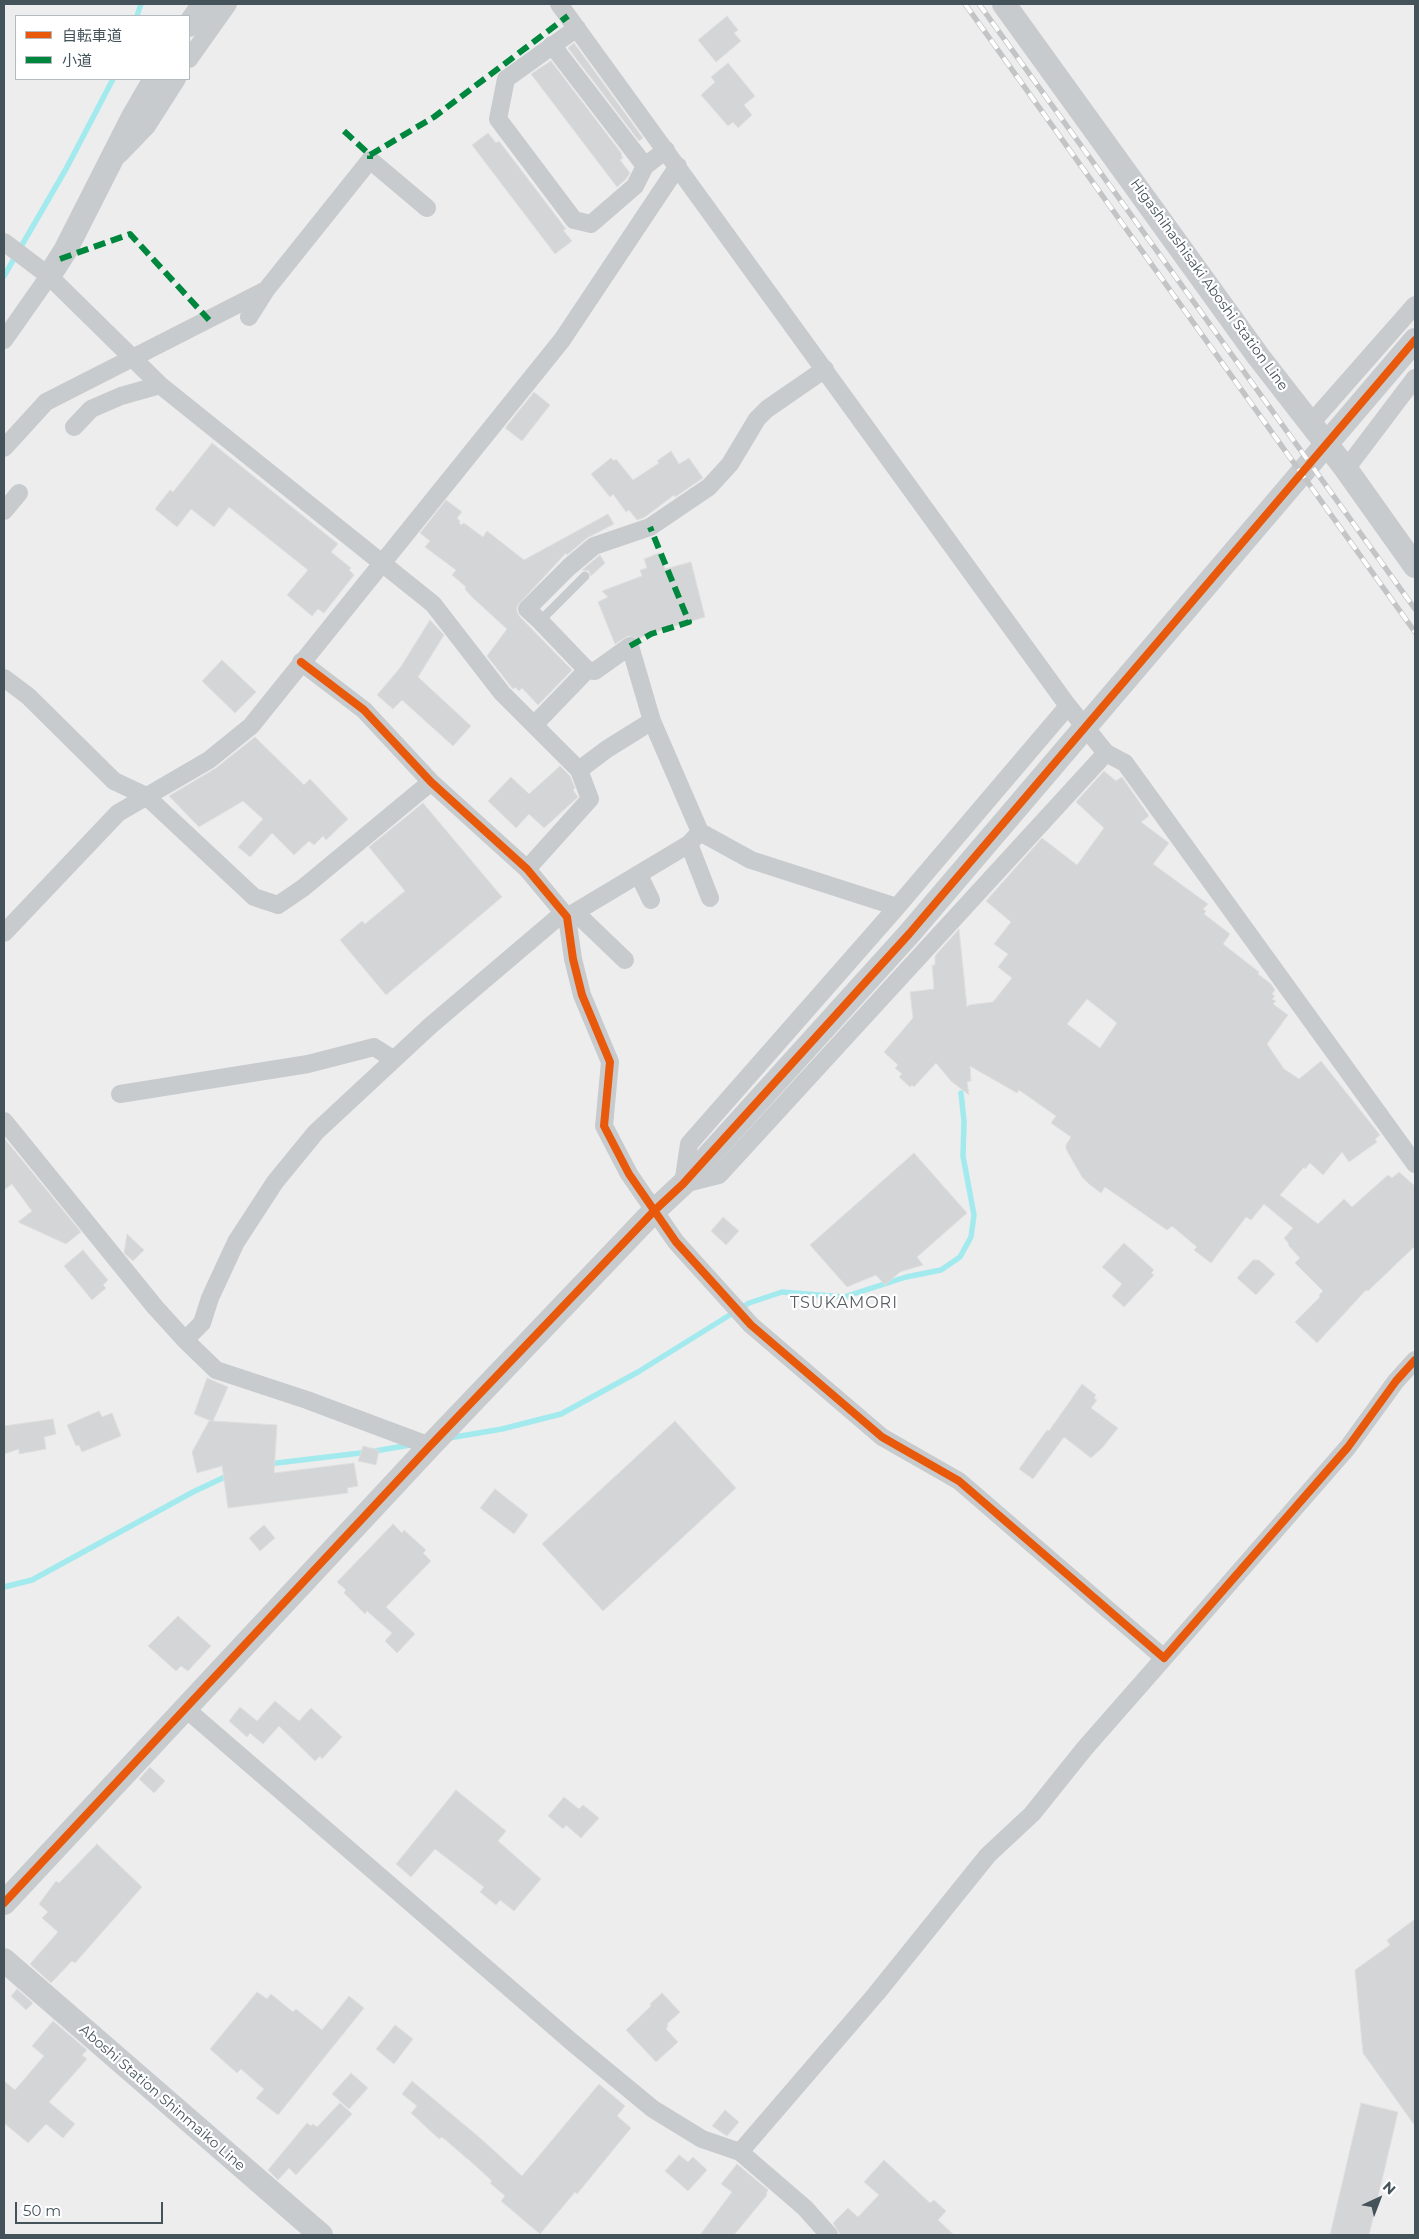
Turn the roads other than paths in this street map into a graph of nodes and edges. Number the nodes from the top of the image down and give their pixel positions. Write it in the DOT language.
graph roads {
  1 [pos="204,4"];
  2 [pos="228,4"];
  3 [pos="559,4"];
  4 [pos="1004,4"];
  5 [pos="190,24"];
  6 [pos="577,28"];
  7 [pos="552,46"];
  8 [pos="190,58"];
  9 [pos="153,80"];
  10 [pos="176,80"];
  11 [pos="666,150"];
  12 [pos="110,164"];
  13 [pos="645,166"];
  14 [pos="678,166"];
  15 [pos="427,208"];
  16 [pos="4,242"];
  17 [pos="49,276"];
  18 [pos="266,290"];
  19 [pos="1415,305"];
  20 [pos="248,317"];
  21 [pos="4,340"];
  22 [pos="1415,340"];
  23 [pos="135,358"];
  24 [pos="826,369"];
  25 [pos="1415,378"];
  26 [pos="160,385"];
  27 [pos="1312,422"];
  28 [pos="74,427"];
  29 [pos="4,448"];
  30 [pos="1346,469"];
  31 [pos="19,493"];
  32 [pos="4,511"];
  33 [pos="382,563"];
  34 [pos="1415,566"];
  35 [pos="585,576"];
  36 [pos="540,621"];
  37 [pos="301,662"];
  38 [pos="587,670"];
  39 [pos="4,678"];
  40 [pos="1068,706"];
  41 [pos="652,721"];
  42 [pos="534,725"];
  43 [pos="1106,753"];
  44 [pos="579,770"];
  45 [pos="431,782"];
  46 [pos="146,796"];
  47 [pos="695,838"];
  48 [pos="527,869"];
  49 [pos="639,875"];
  50 [pos="710,898"];
  51 [pos="651,900"];
  52 [pos="897,907"];
  53 [pos="569,914"];
  54 [pos="4,933"];
  55 [pos="625,960"];
  56 [pos="393,1059"];
  57 [pos="120,1094"];
  58 [pos="4,1121"];
  59 [pos="1415,1164"];
  60 [pos="683,1184"];
  61 [pos="654,1211"];
  62 [pos="184,1340"];
  63 [pos="1415,1360"];
  64 [pos="430,1446"];
  65 [pos="1164,1658"];
  66 [pos="186,1709"];
  67 [pos="4,1903"];
  68 [pos="4,1960"];
  69 [pos="740,2152"];
  70 [pos="320,2235"];
  71 [pos="829,2235"];
  1 -- 5 [label="street"];
  2 -- 8 [label="street"];
  3 -- 6 [label="street"];
  4 -- 27 [label="street, Higashihashisaki Aboshi Station Line"];
  6 -- 7 [label="street"];
  6 -- 11 [label="street"];
  7 -- 13 [label="street"];
  7 -- 13 [label="street"];
  9 -- 12 [label="street"];
  10 -- 12 [label="street"];
  11 -- 13 [label="street"];
  11 -- 14 [label="street"];
  12 -- 17 [label="street"];
  14 -- 24 [label="street"];
  14 -- 33 [label="street"];
  15 -- 18 [label="street"];
  16 -- 17 [label="street"];
  17 -- 21 [label="street"];
  17 -- 23 [label="street"];
  18 -- 20 [label="street"];
  18 -- 23 [label="street"];
  19 -- 27 [label="street"];
  22 -- 60 [label="street"];
  23 -- 26 [label="street"];
  23 -- 29 [label="street"];
  24 -- 36 [label="street"];
  24 -- 40 [label="street"];
  25 -- 30 [label="street"];
  26 -- 28 [label="street"];
  26 -- 33 [label="street"];
  27 -- 30 [label="street, Higashihashisaki Aboshi Station Line"];
  30 -- 34 [label="street, Higashihashisaki Aboshi Station Line"];
  31 -- 32 [label="street"];
  33 -- 37 [label="street"];
  33 -- 42 [label="street"];
  35 -- 36 [label="lane"];
  36 -- 38 [label="street"];
  37 -- 45 [label="street"];
  37 -- 46 [label="street"];
  38 -- 41 [label="street"];
  38 -- 42 [label="street"];
  39 -- 46 [label="street"];
  40 -- 43 [label="street"];
  40 -- 52 [label="street"];
  41 -- 44 [label="street"];
  41 -- 47 [label="street"];
  42 -- 44 [label="street"];
  43 -- 59 [label="street"];
  43 -- 60 [label="street"];
  44 -- 48 [label="street"];
  45 -- 46 [label="street"];
  45 -- 48 [label="street"];
  46 -- 54 [label="street"];
  47 -- 49 [label="street"];
  47 -- 50 [label="street"];
  47 -- 52 [label="street"];
  48 -- 53 [label="street"];
  49 -- 51 [label="street"];
  49 -- 53 [label="street"];
  52 -- 60 [label="street"];
  53 -- 55 [label="street"];
  53 -- 56 [label="street"];
  53 -- 61 [label="street"];
  56 -- 57 [label="street"];
  56 -- 62 [label="street"];
  58 -- 62 [label="street"];
  60 -- 61 [label="street"];
  61 -- 64 [label="street"];
  61 -- 65 [label="street"];
  62 -- 64 [label="street"];
  63 -- 65 [label="street"];
  64 -- 66 [label="street"];
  65 -- 69 [label="street"];
  66 -- 67 [label="street"];
  66 -- 69 [label="street"];
  68 -- 70 [label="street, Aboshi Station Shinmaiko Line"];
  69 -- 71 [label="street"];
}
